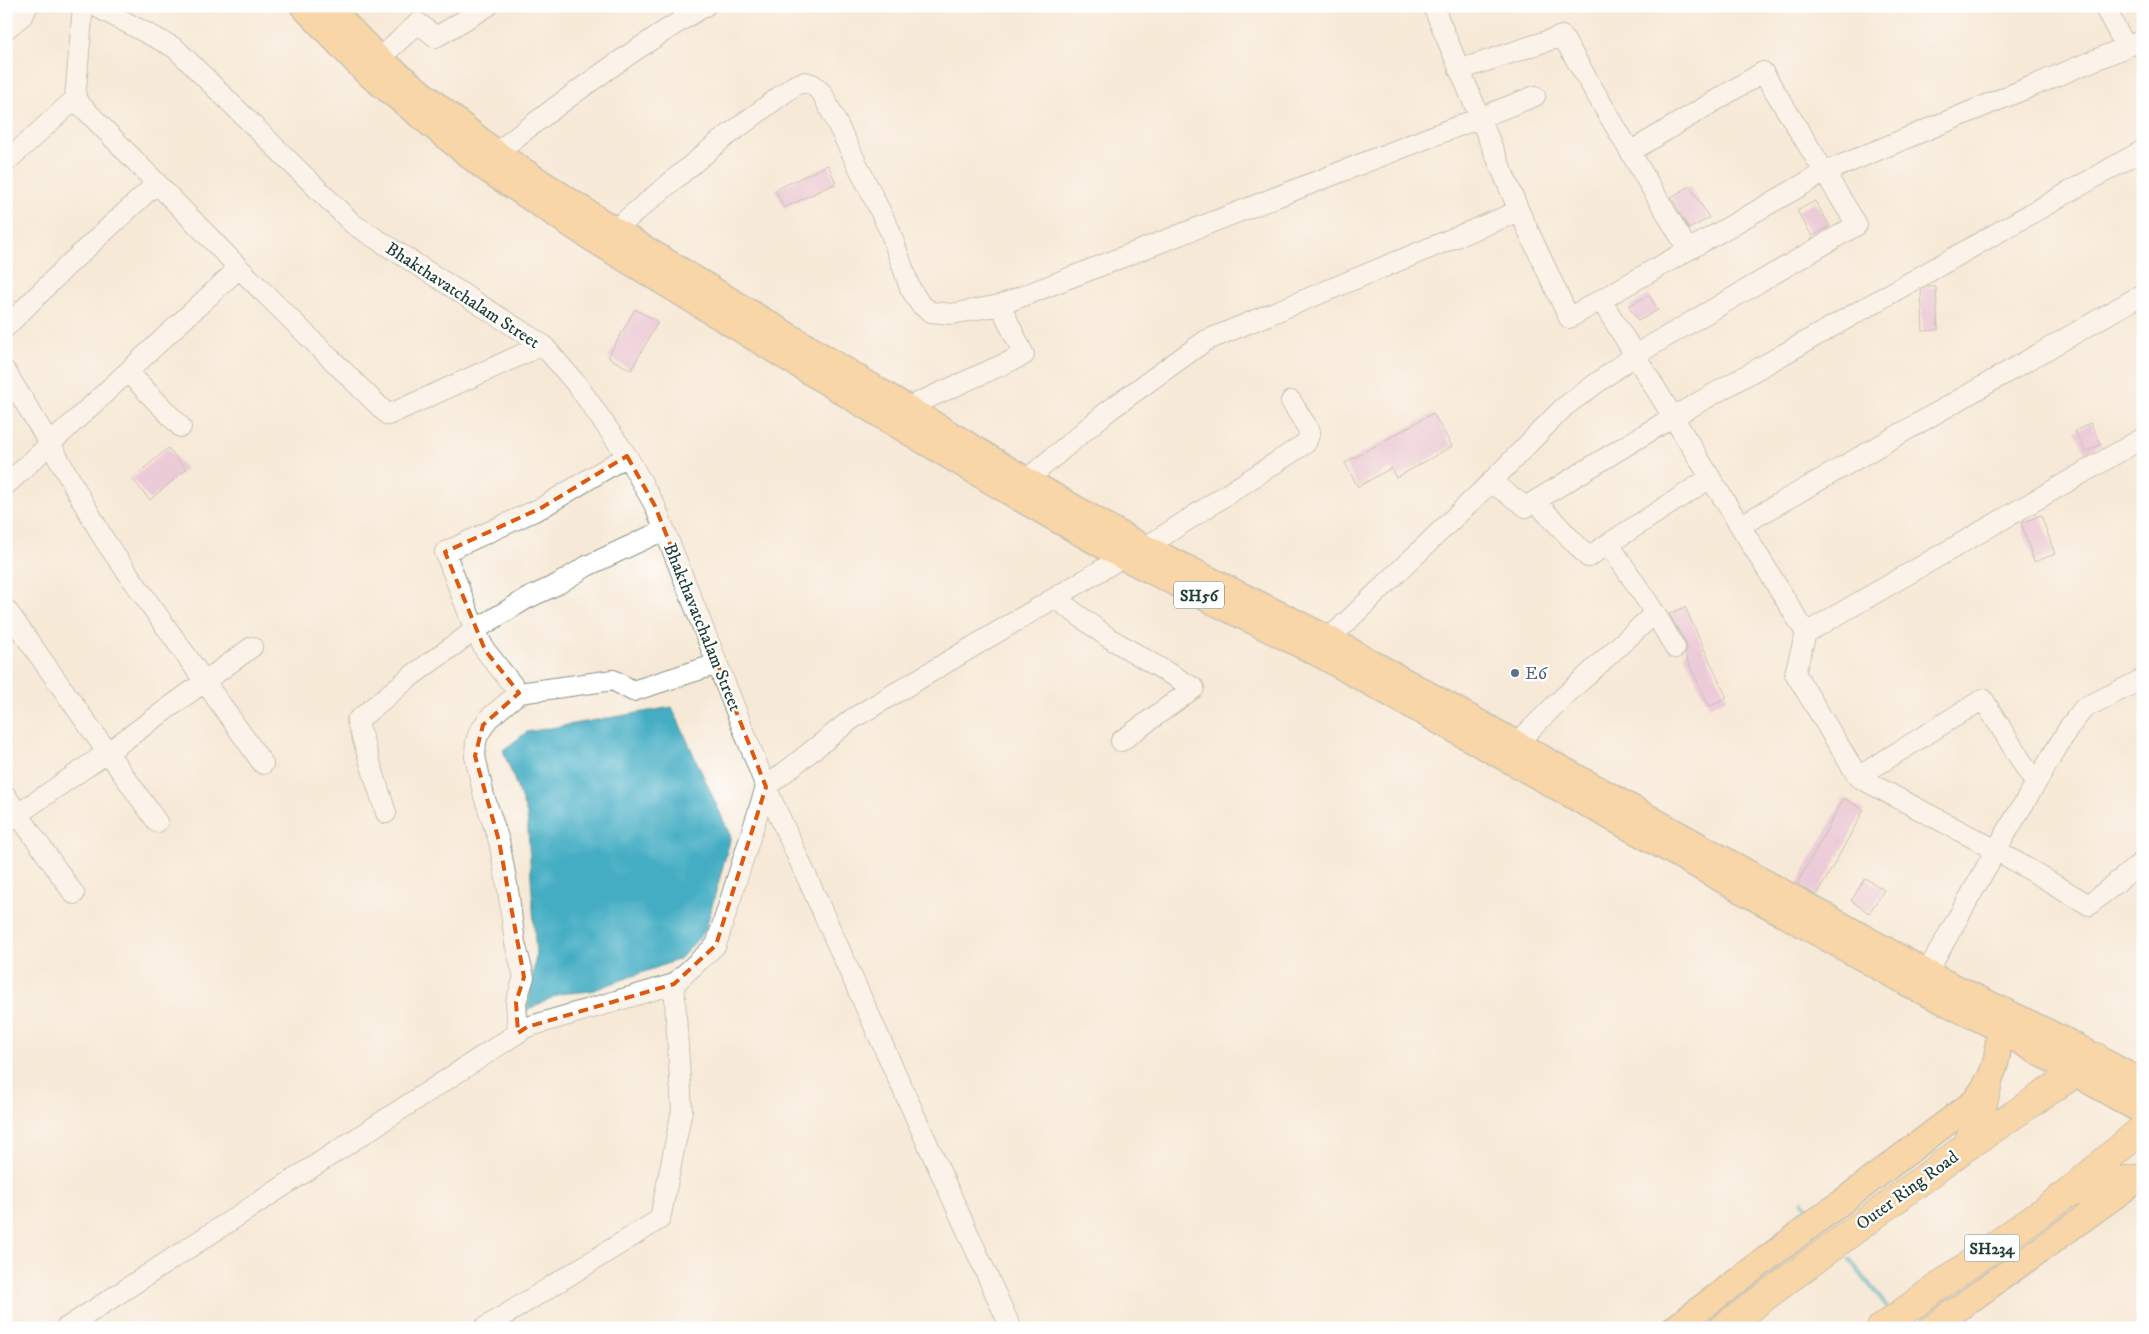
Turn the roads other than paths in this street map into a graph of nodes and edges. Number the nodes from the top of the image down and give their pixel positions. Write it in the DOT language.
graph roads {
  1 [pos="28,6"];
  2 [pos="83,6"];
  3 [pos="94,6"];
  4 [pos="302,6"];
  5 [pos="328,6"];
  6 [pos="488,6"];
  7 [pos="705,6"];
  8 [pos="1433,6"];
  9 [pos="2104,6"];
  10 [pos="6,28"];
  11 [pos="2134,43"];
  12 [pos="379,59"];
  13 [pos="1459,70"];
  14 [pos="1535,96"];
  15 [pos="75,99"];
  16 [pos="1478,118"];
  17 [pos="2143,150"];
  18 [pos="1630,152"];
  19 [pos="496,153"];
  20 [pos="6,162"];
  21 [pos="1825,172"];
  22 [pos="157,183"];
  23 [pos="1518,211"];
  24 [pos="614,230"];
  25 [pos="1688,250"];
  26 [pos="239,268"];
  27 [pos="2143,294"];
  28 [pos="1601,300"];
  29 [pos="1000,304"];
  30 [pos="6,327"];
  31 [pos="543,345"];
  32 [pos="1635,355"];
  33 [pos="6,372"];
  34 [pos="128,372"];
  35 [pos="1291,401"];
  36 [pos="906,408"];
  37 [pos="1673,417"];
  38 [pos="181,427"];
  39 [pos="2143,438"];
  40 [pos="50,444"];
  41 [pos="627,456"];
  42 [pos="1710,478"];
  43 [pos="1491,482"];
  44 [pos="6,485"];
  45 [pos="1021,488"];
  46 [pos="1535,501"];
  47 [pos="1740,526"];
  48 [pos="664,530"];
  49 [pos="1608,544"];
  50 [pos="1134,552"];
  51 [pos="1055,598"];
  52 [pos="6,609"];
  53 [pos="1655,613"];
  54 [pos="475,630"];
  55 [pos="13,632"];
  56 [pos="1806,633"];
  57 [pos="1330,639"];
  58 [pos="252,647"];
  59 [pos="1675,648"];
  60 [pos="717,664"];
  61 [pos="2143,680"];
  62 [pos="204,682"];
  63 [pos="519,693"];
  64 [pos="1121,741"];
  65 [pos="1517,743"];
  66 [pos="108,752"];
  67 [pos="263,764"];
  68 [pos="1858,777"];
  69 [pos="2035,783"];
  70 [pos="766,787"];
  71 [pos="6,796"];
  72 [pos="386,813"];
  73 [pos="12,819"];
  74 [pos="157,822"];
  75 [pos="1996,850"];
  76 [pos="2143,861"];
  77 [pos="74,894"];
  78 [pos="1922,981"];
  79 [pos="674,984"];
  80 [pos="1999,1029"];
  81 [pos="518,1033"];
  82 [pos="2086,1064"];
  83 [pos="2143,1083"];
  84 [pos="1988,1084"];
  85 [pos="2143,1112"];
  86 [pos="2143,1128"];
  87 [pos="1966,1147"];
  88 [pos="2143,1179"];
  89 [pos="2068,1193"];
  90 [pos="1933,1326"];
  91 [pos="1882,1327"];
  92 [pos="66,1328"];
  93 [pos="484,1328"];
  94 [pos="1011,1328"];
  95 [pos="1675,1328"];
  96 [pos="1723,1328"];
  1 -- 10 [label="street"];
  2 -- 15 [label="street"];
  3 -- 31 [label="street, Bhakthavatchalam Street"];
  4 -- 45 [label="main road, SH56"];
  5 -- 12 [label="main road, SH56"];
  6 -- 12 [label="street"];
  7 -- 19 [label="street"];
  8 -- 13 [label="street"];
  9 -- 11 [label="street"];
  11 -- 21 [label="street"];
  12 -- 19 [label="main road, SH56"];
  13 -- 16 [label="street"];
  13 -- 18 [label="street"];
  14 -- 16 [label="street"];
  15 -- 20 [label="street"];
  15 -- 22 [label="street"];
  16 -- 23 [label="street"];
  16 -- 29 [label="street"];
  17 -- 37 [label="street"];
  18 -- 21 [label="street"];
  18 -- 25 [label="street"];
  19 -- 24 [label="main road, SH56"];
  21 -- 25 [label="street"];
  21 -- 32 [label="street"];
  22 -- 26 [label="street"];
  22 -- 30 [label="street"];
  23 -- 28 [label="street"];
  23 -- 45 [label="street"];
  24 -- 29 [label="street"];
  24 -- 36 [label="main road, SH56"];
  25 -- 28 [label="street"];
  26 -- 31 [label="street"];
  26 -- 34 [label="street"];
  27 -- 47 [label="street"];
  28 -- 32 [label="street"];
  29 -- 36 [label="street"];
  31 -- 41 [label="street, Bhakthavatchalam Street"];
  32 -- 37 [label="street"];
  32 -- 43 [label="street"];
  33 -- 40 [label="street"];
  34 -- 38 [label="street"];
  34 -- 40 [label="street"];
  35 -- 50 [label="street"];
  36 -- 45 [label="main road, SH56"];
  37 -- 42 [label="street"];
  37 -- 46 [label="street"];
  39 -- 56 [label="street"];
  40 -- 44 [label="street"];
  40 -- 62 [label="street"];
  41 -- 48 [label="street, Bhakthavatchalam Street"];
  41 -- 54 [label="street"];
  42 -- 47 [label="street"];
  42 -- 49 [label="street"];
  43 -- 46 [label="street"];
  43 -- 57 [label="street"];
  45 -- 50 [label="main road, SH56"];
  46 -- 49 [label="street"];
  47 -- 56 [label="street"];
  48 -- 54 [label="street"];
  48 -- 60 [label="street, Bhakthavatchalam Street"];
  49 -- 53 [label="street"];
  50 -- 51 [label="street"];
  50 -- 57 [label="main road, SH56"];
  50 -- 78 [label="main road, SH56"];
  51 -- 64 [label="street"];
  51 -- 70 [label="street"];
  52 -- 55 [label="street"];
  53 -- 59 [label="street"];
  53 -- 65 [label="street"];
  54 -- 63 [label="street"];
  54 -- 72 [label="street"];
  55 -- 66 [label="street"];
  56 -- 68 [label="street"];
  57 -- 65 [label="main road, SH56"];
  58 -- 62 [label="street"];
  60 -- 63 [label="street"];
  60 -- 70 [label="street, Bhakthavatchalam Street"];
  61 -- 69 [label="street"];
  62 -- 66 [label="street"];
  62 -- 67 [label="street"];
  63 -- 81 [label="street"];
  65 -- 78 [label="main road, SH56"];
  66 -- 73 [label="street"];
  66 -- 74 [label="street"];
  68 -- 69 [label="street"];
  68 -- 75 [label="street"];
  69 -- 75 [label="street"];
  70 -- 79 [label="street"];
  70 -- 94 [label="street, Bhakthavatchalam Street"];
  71 -- 73 [label="street"];
  73 -- 77 [label="street"];
  75 -- 76 [label="street"];
  75 -- 78 [label="street"];
  78 -- 80 [label="main road, SH56"];
  78 -- 82 [label="main road, SH56"];
  79 -- 81 [label="street"];
  79 -- 93 [label="street"];
  80 -- 82 [label="main road, SH56"];
  80 -- 84 [label="main road"];
  81 -- 92 [label="street"];
  82 -- 83 [label="main road, SH56"];
  82 -- 85 [label="main road, SH56"];
  82 -- 87 [label="highway, Outer Ring Road"];
  84 -- 87 [label="highway"];
  84 -- 95 [label="main road"];
  86 -- 89 [label="highway, SH234"];
  87 -- 96 [label="highway, Outer Ring Road"];
  88 -- 89 [label="highway"];
  88 -- 90 [label="main road"];
  89 -- 91 [label="highway, SH234"];
}
